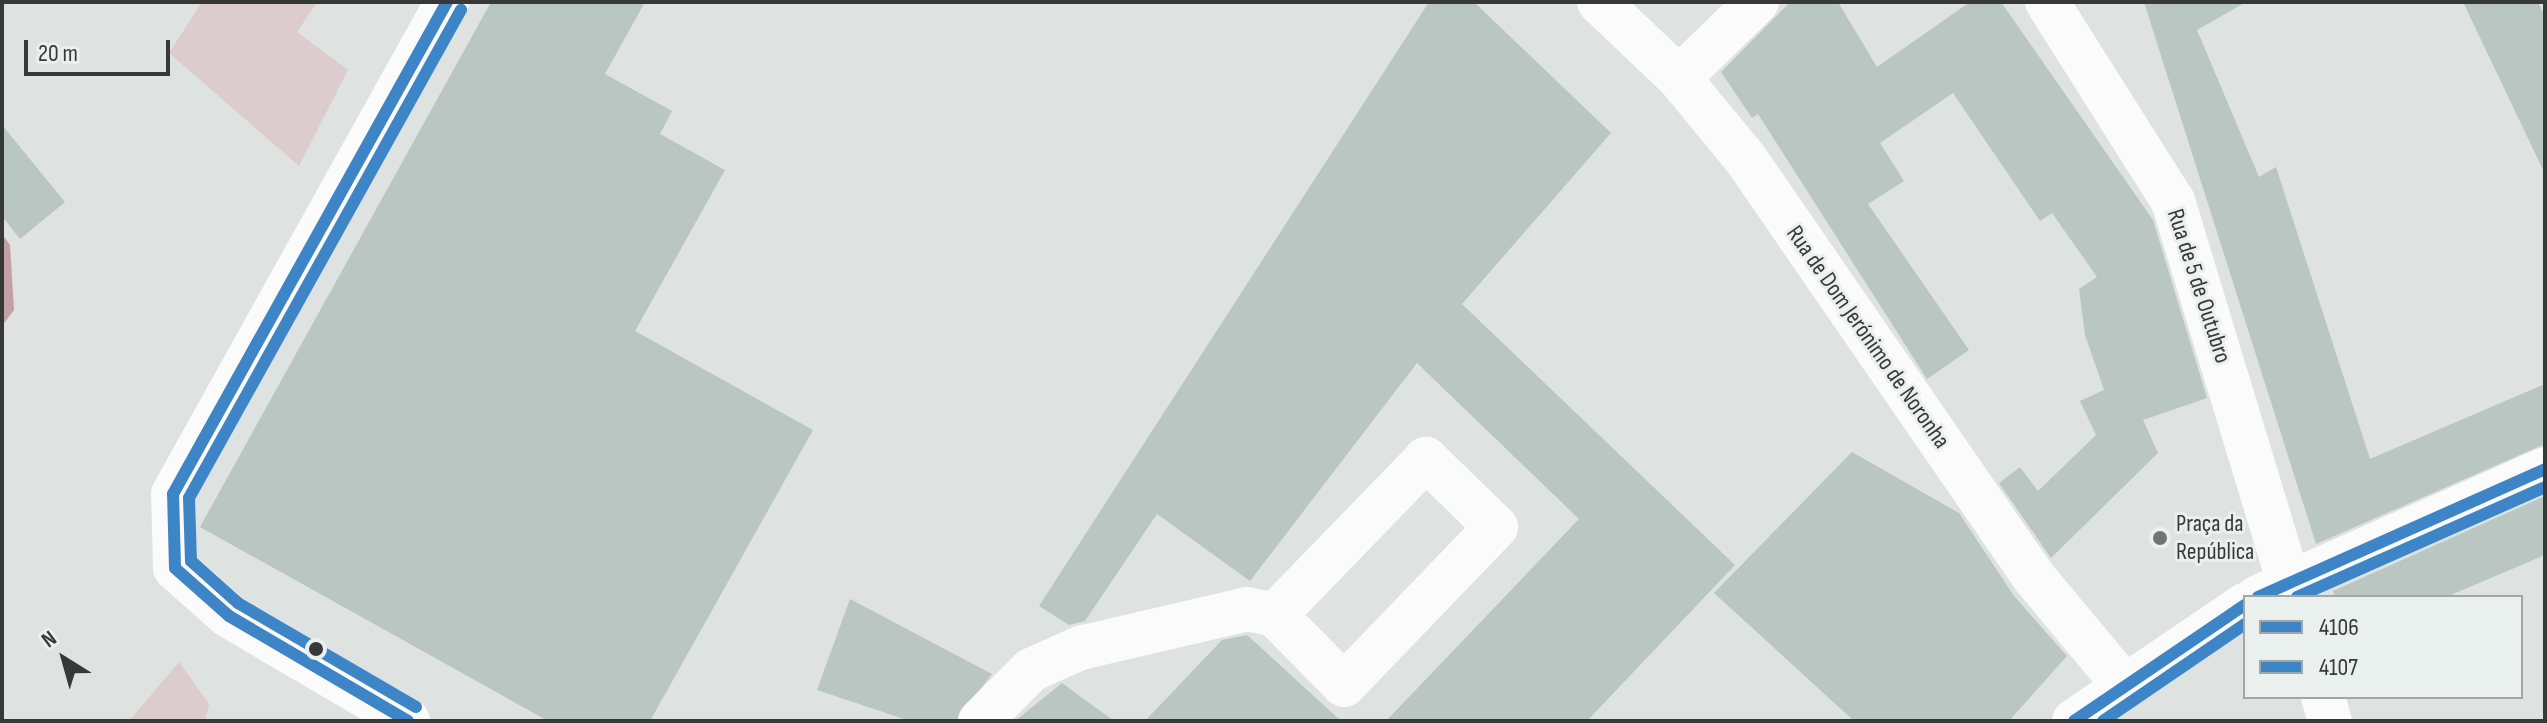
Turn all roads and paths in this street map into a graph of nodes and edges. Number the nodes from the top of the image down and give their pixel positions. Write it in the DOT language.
graph roads {
  1 [pos="447,2"];
  2 [pos="1599,2"];
  3 [pos="1757,2"];
  4 [pos="2051,3"];
  5 [pos="1679,78"];
  6 [pos="2545,469"];
  7 [pos="2280,591"];
  8 [pos="2243,606"];
  9 [pos="1275,615"];
  10 [pos="2123,684"];
  11 [pos="2324,699"];
  12 [pos="408,721"];
  13 [pos="980,721"];
  14 [pos="2074,721"];
  15 [pos="2330,721"];
  1 -- 12 [label="street"];
  2 -- 5 [label="street, Rua de Dom Jerónimo de Noronha"];
  3 -- 5 [label="street"];
  4 -- 7 [label="street, Rua de 5 de Outubro"];
  5 -- 10 [label="street, Rua de Dom Jerónimo de Noronha"];
  6 -- 7 [label="street"];
  8 -- 10 [label="street"];
  9 -- 9 [label="street"];
  9 -- 13 [label="street"];
  10 -- 14 [label="street"];
  11 -- 15 [label="street"];
}
